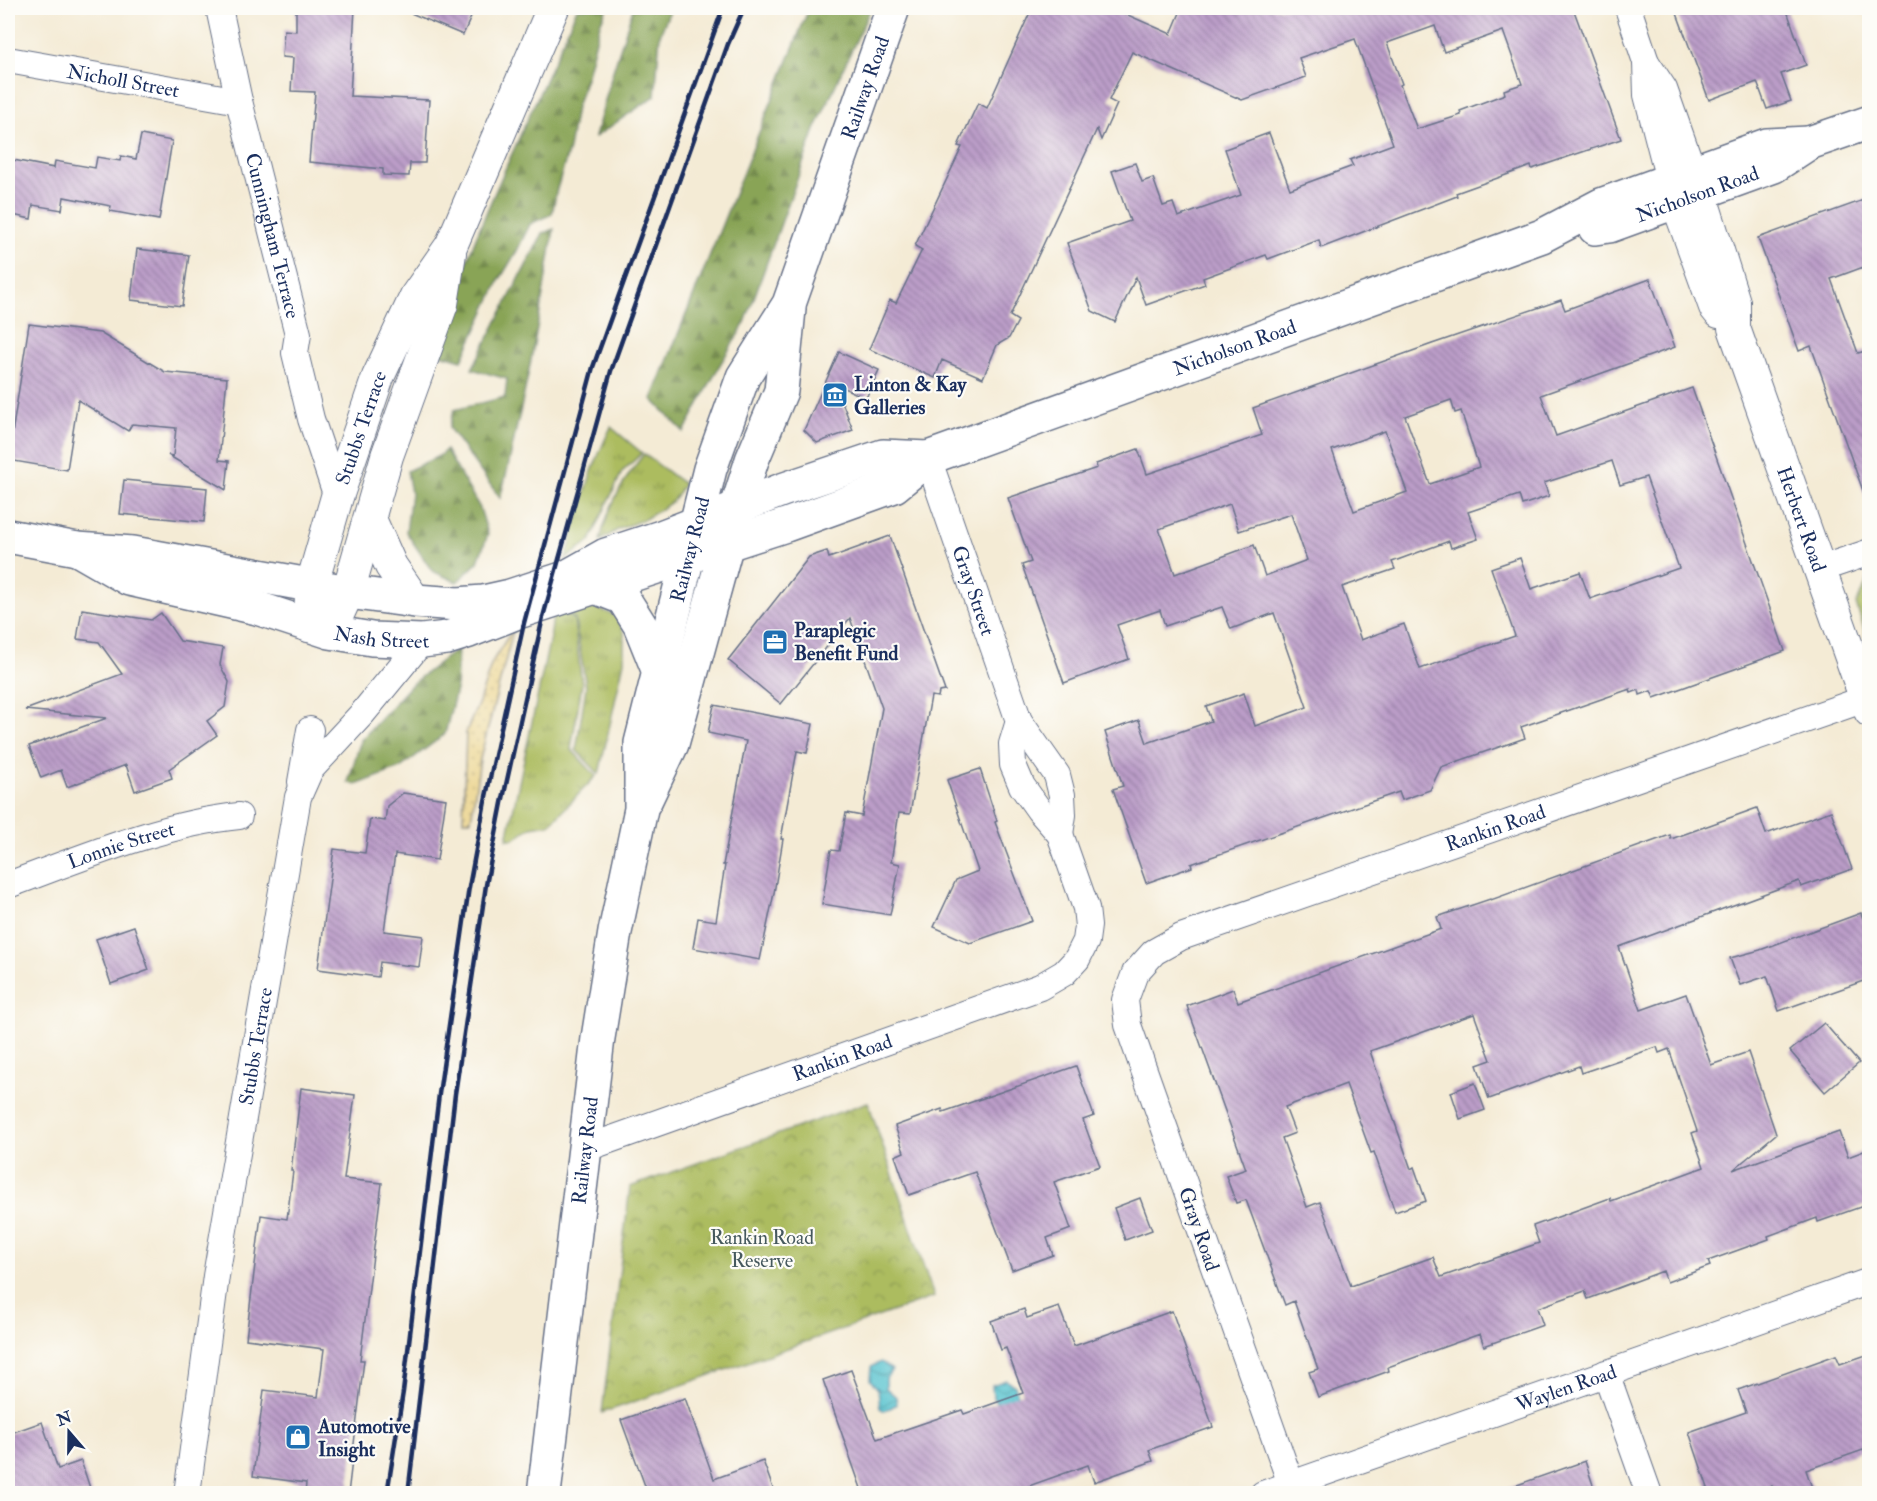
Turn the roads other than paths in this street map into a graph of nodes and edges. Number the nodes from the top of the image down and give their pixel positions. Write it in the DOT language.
graph roads {
  1 [pos="219,8"];
  2 [pos="553,8"];
  3 [pos="892,8"];
  4 [pos="1628,8"];
  5 [pos="8,60"];
  6 [pos="239,101"];
  7 [pos="1869,122"];
  8 [pos="1684,187"];
  9 [pos="451,246"];
  10 [pos="789,304"];
  11 [pos="928,458"];
  12 [pos="337,497"];
  13 [pos="737,507"];
  14 [pos="370,519"];
  15 [pos="696,523"];
  16 [pos="8,536"];
  17 [pos="728,544"];
  18 [pos="77,549"];
  19 [pos="1869,552"];
  20 [pos="687,558"];
  21 [pos="1820,569"];
  22 [pos="312,584"];
  23 [pos="595,587"];
  24 [pos="348,591"];
  25 [pos="415,601"];
  26 [pos="320,629"];
  27 [pos="422,641"];
  28 [pos="659,672"];
  29 [pos="1867,705"];
  30 [pos="1019,721"];
  31 [pos="309,730"];
  32 [pos="298,797"];
  33 [pos="641,809"];
  34 [pos="239,816"];
  35 [pos="1060,834"];
  36 [pos="8,885"];
  37 [pos="1086,941"];
  38 [pos="1135,973"];
  39 [pos="584,1149"];
  40 [pos="1869,1281"];
  41 [pos="1606,1373"];
  42 [pos="1291,1484"];
  43 [pos="187,1494"];
  44 [pos="544,1494"];
  45 [pos="1263,1494"];
  46 [pos="1649,1494"];
  1 -- 6 [label="street, Cunningham Terrace"];
  2 -- 9 [label="street, Stubbs Terrace"];
  3 -- 10 [label="main road, Railway Road"];
  4 -- 8 [label="street, Herbert Road"];
  5 -- 6 [label="street, Nicholl Street"];
  6 -- 12 [label="street, Cunningham Terrace"];
  7 -- 8 [label="main road, Nicholson Road"];
  8 -- 11 [label="main road, Nicholson Road"];
  8 -- 21 [label="street, Herbert Road"];
  9 -- 12 [label="street, Stubbs Terrace"];
  9 -- 14 [label="street, Stubbs Terrace"];
  10 -- 13 [label="main road, Railway Road"];
  10 -- 15 [label="main road, Railway Road"];
  11 -- 13 [label="main road, Nicholson Road"];
  11 -- 17 [label="main road, Nicholson Road"];
  11 -- 30 [label="street, Gray Street"];
  12 -- 22 [label="street, Stubbs Terrace"];
  13 -- 15 [label="main road, Nicholson Road"];
  13 -- 17 [label="main road, Railway Road"];
  14 -- 24 [label="street, Stubbs Terrace"];
  14 -- 25 [label="street"];
  15 -- 20 [label="main road, Railway Road"];
  15 -- 25 [label="main road, Nash Street"];
  16 -- 18 [label="main road, Nash Street"];
  17 -- 20 [label="main road, Nicholson Road"];
  17 -- 33 [label="main road, Railway Road"];
  18 -- 22 [label="main road, Nash Street"];
  18 -- 26 [label="main road, Nash Street"];
  19 -- 21 [label="street"];
  20 -- 23 [label="main road, Nash Street"];
  20 -- 28 [label="main road, Railway Road"];
  21 -- 29 [label="street, Herbert Road"];
  22 -- 24 [label="main road, Nash Street"];
  22 -- 26 [label="street, Stubbs Terrace"];
  23 -- 27 [label="main road, Nash Street"];
  23 -- 28 [label="main road"];
  24 -- 25 [label="main road, Nash Street"];
  24 -- 26 [label="street, Stubbs Terrace"];
  26 -- 27 [label="main road, Nash Street"];
  27 -- 32 [label="street, Stubbs Terrace"];
  28 -- 33 [label="main road, Railway Road"];
  29 -- 38 [label="street, Rankin Road"];
  30 -- 35 [label="street, Gray Street"];
  30 -- 35 [label="street, Gray Street"];
  31 -- 32 [label="street"];
  32 -- 43 [label="street, Stubbs Terrace"];
  33 -- 39 [label="main road, Railway Road"];
  34 -- 36 [label="street, Lonnie Street"];
  35 -- 37 [label="street, Gray Street"];
  37 -- 39 [label="street, Rankin Road"];
  38 -- 42 [label="street, Gray Road"];
  39 -- 44 [label="main road, Railway Road"];
  40 -- 41 [label="street, Waylen Road"];
  41 -- 42 [label="street, Waylen Road"];
  41 -- 46 [label="street"];
  42 -- 45 [label="street, Waylen Road"];
}
